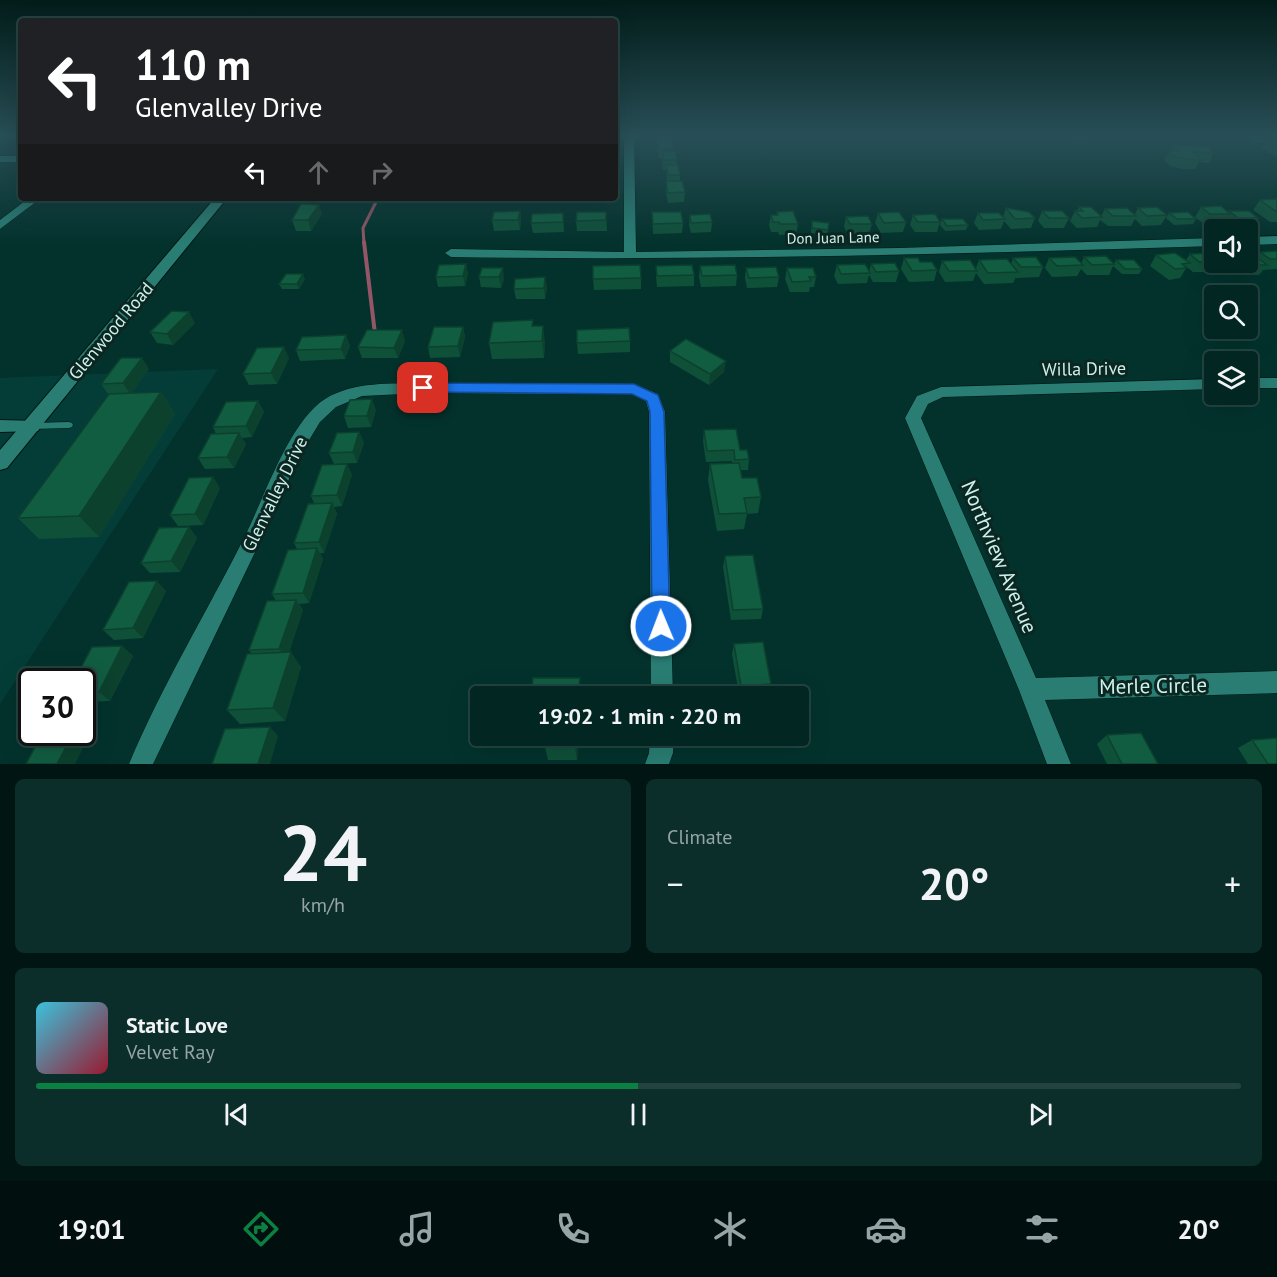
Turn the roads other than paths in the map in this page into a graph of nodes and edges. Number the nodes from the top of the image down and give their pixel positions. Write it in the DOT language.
graph roads {
  1 [pos="629,172"];
  2 [pos="32,201"];
  3 [pos="219,201"];
  4 [pos="0,226"];
  5 [pos="1277,240"];
  6 [pos="1258,241"];
  7 [pos="1204,242"];
  8 [pos="451,253"];
  9 [pos="630,256"];
  10 [pos="1258,383"];
  11 [pos="1277,383"];
  12 [pos="1204,384"];
  13 [pos="953,392"];
  14 [pos="69,425"];
  15 [pos="0,426"];
  16 [pos="32,426"];
  17 [pos="0,462"];
  18 [pos="1277,682"];
  19 [pos="662,686"];
  20 [pos="1030,689"];
  21 [pos="661,746"];
  22 [pos="141,764"];
  23 [pos="657,764"];
  24 [pos="1059,764"];
  1 -- 9 [label="street"];
  2 -- 4 [label="street"];
  3 -- 16 [label="main road, Glenwood Road"];
  5 -- 6 [label="street"];
  7 -- 9 [label="street, Don Juan Lane"];
  8 -- 9 [label="street, Don Juan Lane"];
  10 -- 11 [label="street"];
  12 -- 13 [label="street, Willa Drive"];
  13 -- 20 [label="street, Northview Avenue"];
  14 -- 16 [label="lane"];
  15 -- 16 [label="main road"];
  16 -- 17 [label="main road, Glenwood Road"];
  18 -- 20 [label="street, Merle Circle"];
  19 -- 22 [label="street, Glenvalley Drive"];
  20 -- 24 [label="street, Northview Avenue"];
  21 -- 23 [label="street"];
}
